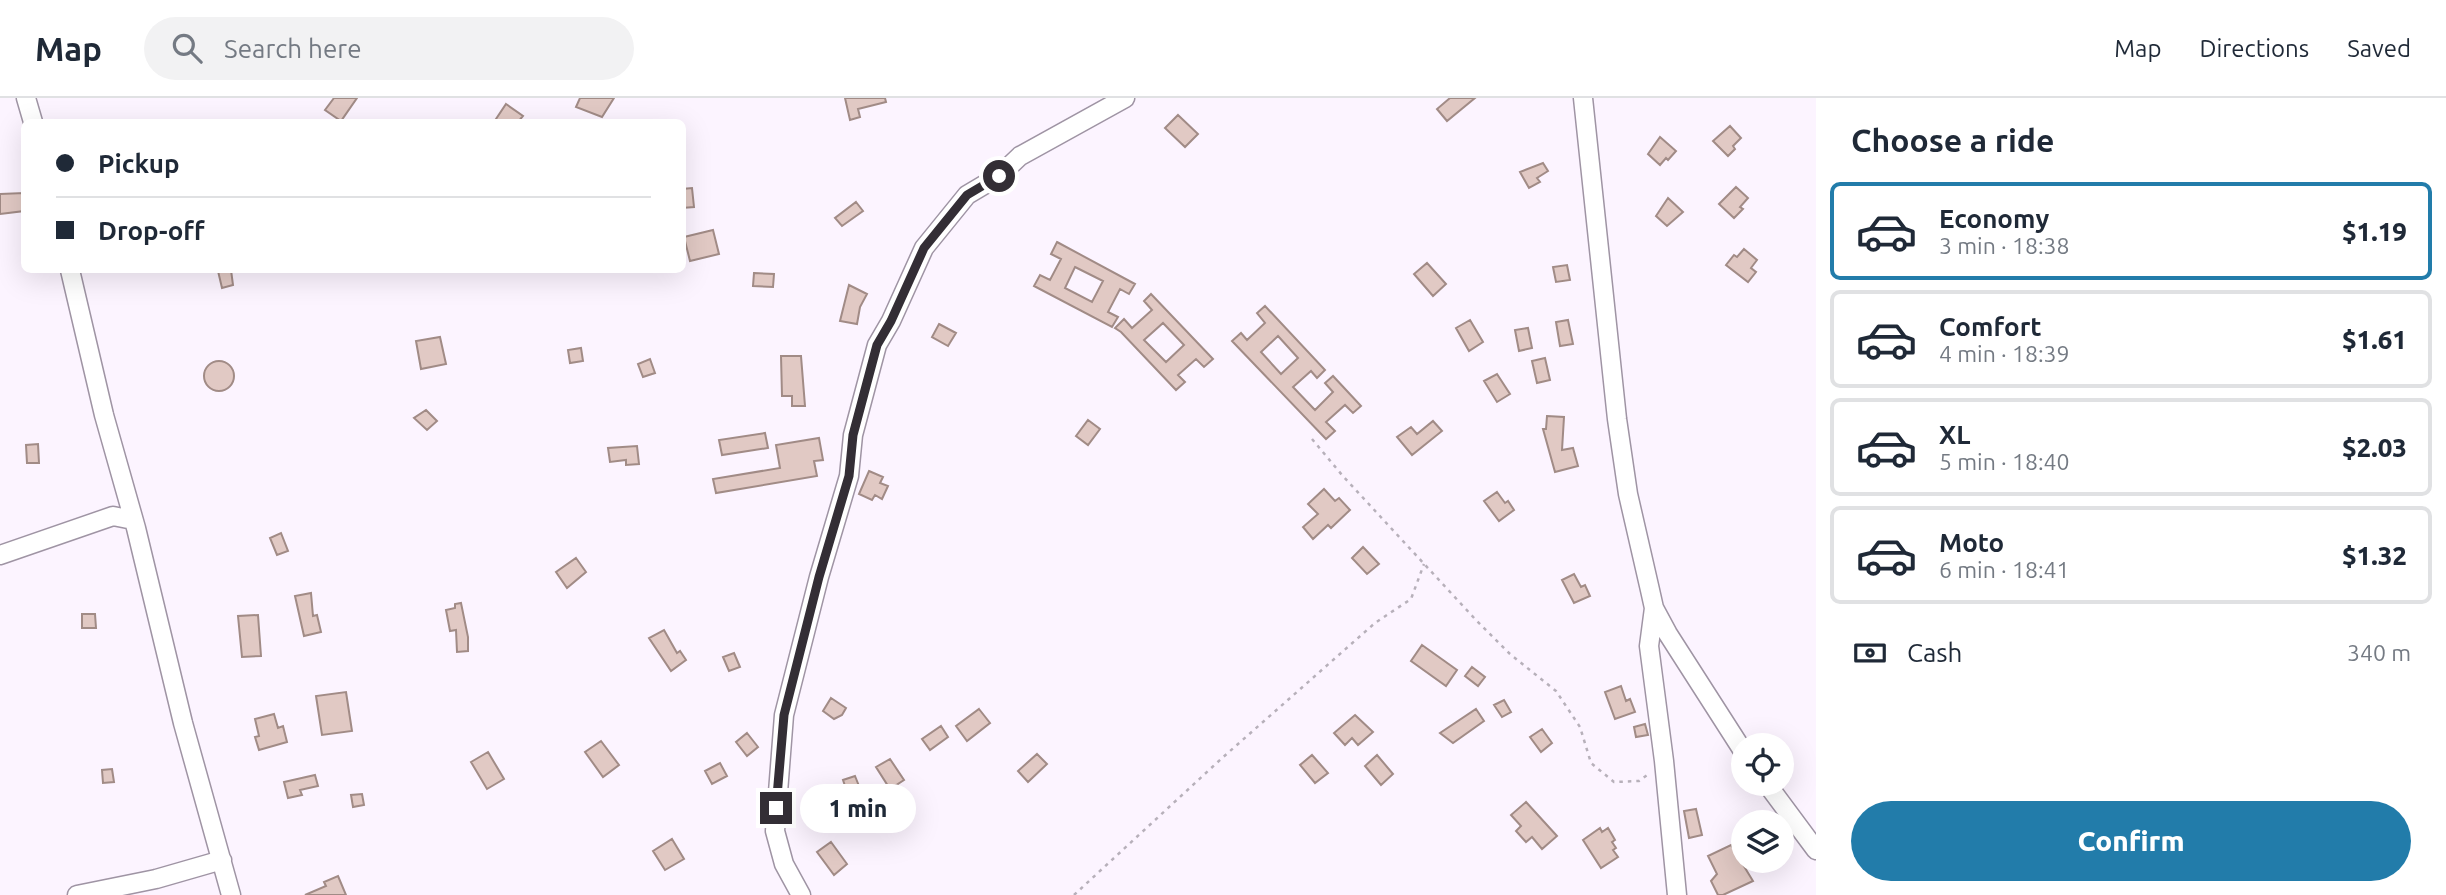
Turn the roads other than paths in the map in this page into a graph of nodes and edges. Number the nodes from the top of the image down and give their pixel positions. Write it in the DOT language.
graph roads {
  1 [pos="26,98"];
  2 [pos="1125,98"];
  3 [pos="1583,98"];
  4 [pos="32,119"];
  5 [pos="72,273"];
  6 [pos="133,520"];
  7 [pos="0,555"];
  8 [pos="1654,608"];
  9 [pos="1732,733"];
  10 [pos="1776,796"];
  11 [pos="1816,850"];
  12 [pos="222,860"];
  13 [pos="77,895"];
  14 [pos="231,895"];
  15 [pos="800,895"];
  16 [pos="1677,895"];
  1 -- 4 [label="street"];
  2 -- 15 [label="street"];
  3 -- 8 [label="street"];
  5 -- 6 [label="street"];
  6 -- 7 [label="street"];
  6 -- 12 [label="street"];
  8 -- 9 [label="street"];
  8 -- 16 [label="street"];
  10 -- 11 [label="street"];
  12 -- 13 [label="street"];
  12 -- 14 [label="street"];
}
